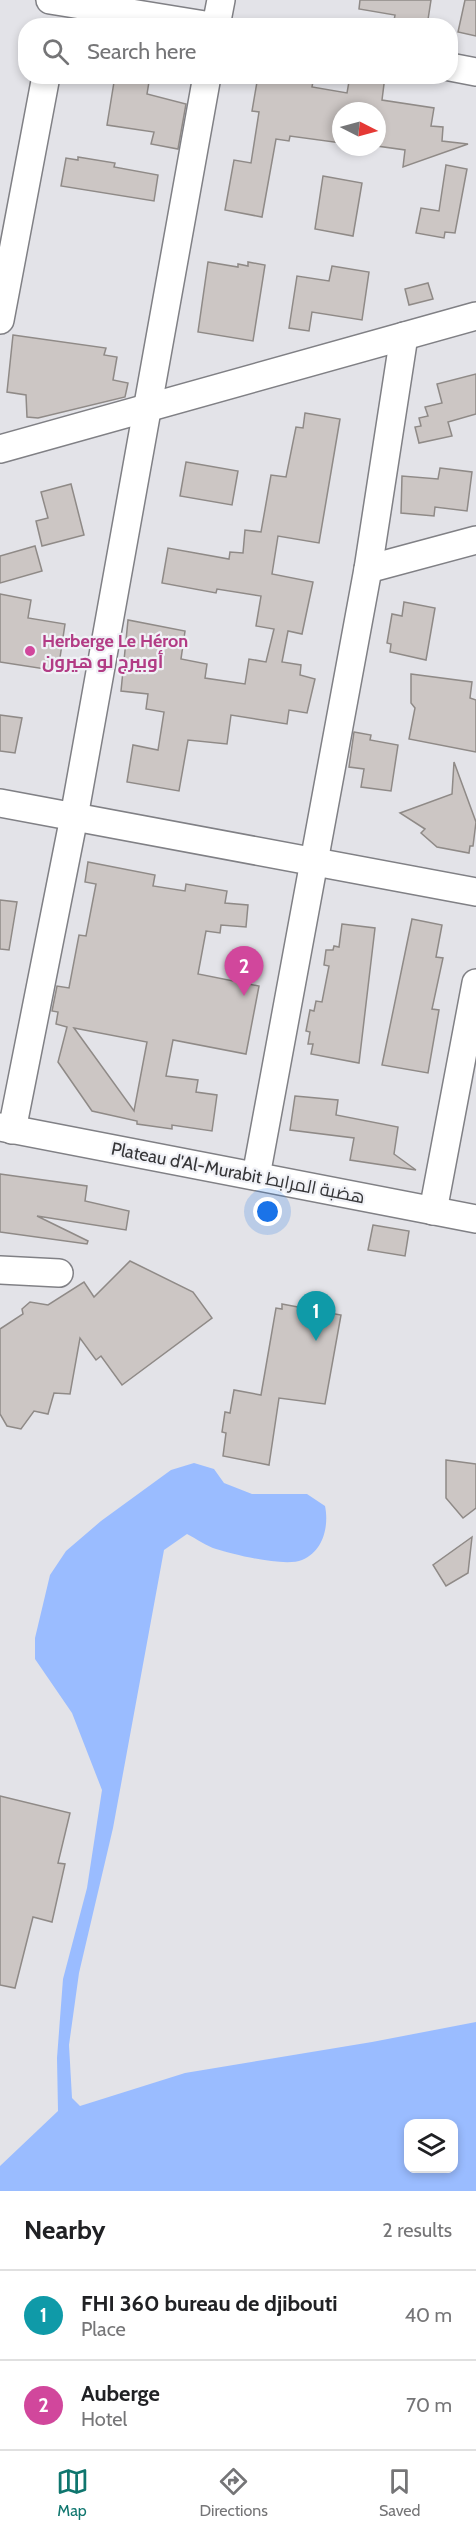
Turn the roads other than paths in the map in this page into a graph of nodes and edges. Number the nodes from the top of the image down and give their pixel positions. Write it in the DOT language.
graph roads {
  1 [pos="221,0"];
  2 [pos="57,7"];
  3 [pos="146,18"];
  4 [pos="218,18"];
  5 [pos="458,69"];
  6 [pos="476,72"];
  7 [pos="44,84"];
  8 [pos="206,84"];
  9 [pos="476,316"];
  10 [pos="0,320"];
  11 [pos="404,336"];
  12 [pos="149,410"];
  13 [pos="0,449"];
  14 [pos="476,540"];
  15 [pos="368,569"];
  16 [pos="0,803"];
  17 [pos="74,817"];
  18 [pos="313,862"];
  19 [pos="476,892"];
  20 [pos="476,983"];
  21 [pos="6,1129"];
  22 [pos="255,1176"];
  23 [pos="433,1211"];
  24 [pos="476,1219"];
  25 [pos="0,1270"];
  26 [pos="59,1273"];
  1 -- 4 [label="street"];
  2 -- 3 [label="street"];
  5 -- 6 [label="street"];
  7 -- 10 [label="street"];
  8 -- 12 [label="street"];
  9 -- 11 [label="street"];
  11 -- 12 [label="street"];
  11 -- 15 [label="street"];
  12 -- 13 [label="street"];
  12 -- 17 [label="street"];
  14 -- 15 [label="street"];
  15 -- 18 [label="street"];
  16 -- 17 [label="street"];
  17 -- 18 [label="street"];
  17 -- 21 [label="street"];
  18 -- 19 [label="street"];
  18 -- 22 [label="street"];
  20 -- 23 [label="street"];
  21 -- 22 [label="street, Plateau d'Al-Murabit هضبة المرابط"];
  22 -- 23 [label="street, Plateau d'Al-Murabit هضبة المرابط"];
  23 -- 24 [label="street, Plateau d'Al-Murabit هضبة المرابط"];
  25 -- 26 [label="street"];
}
